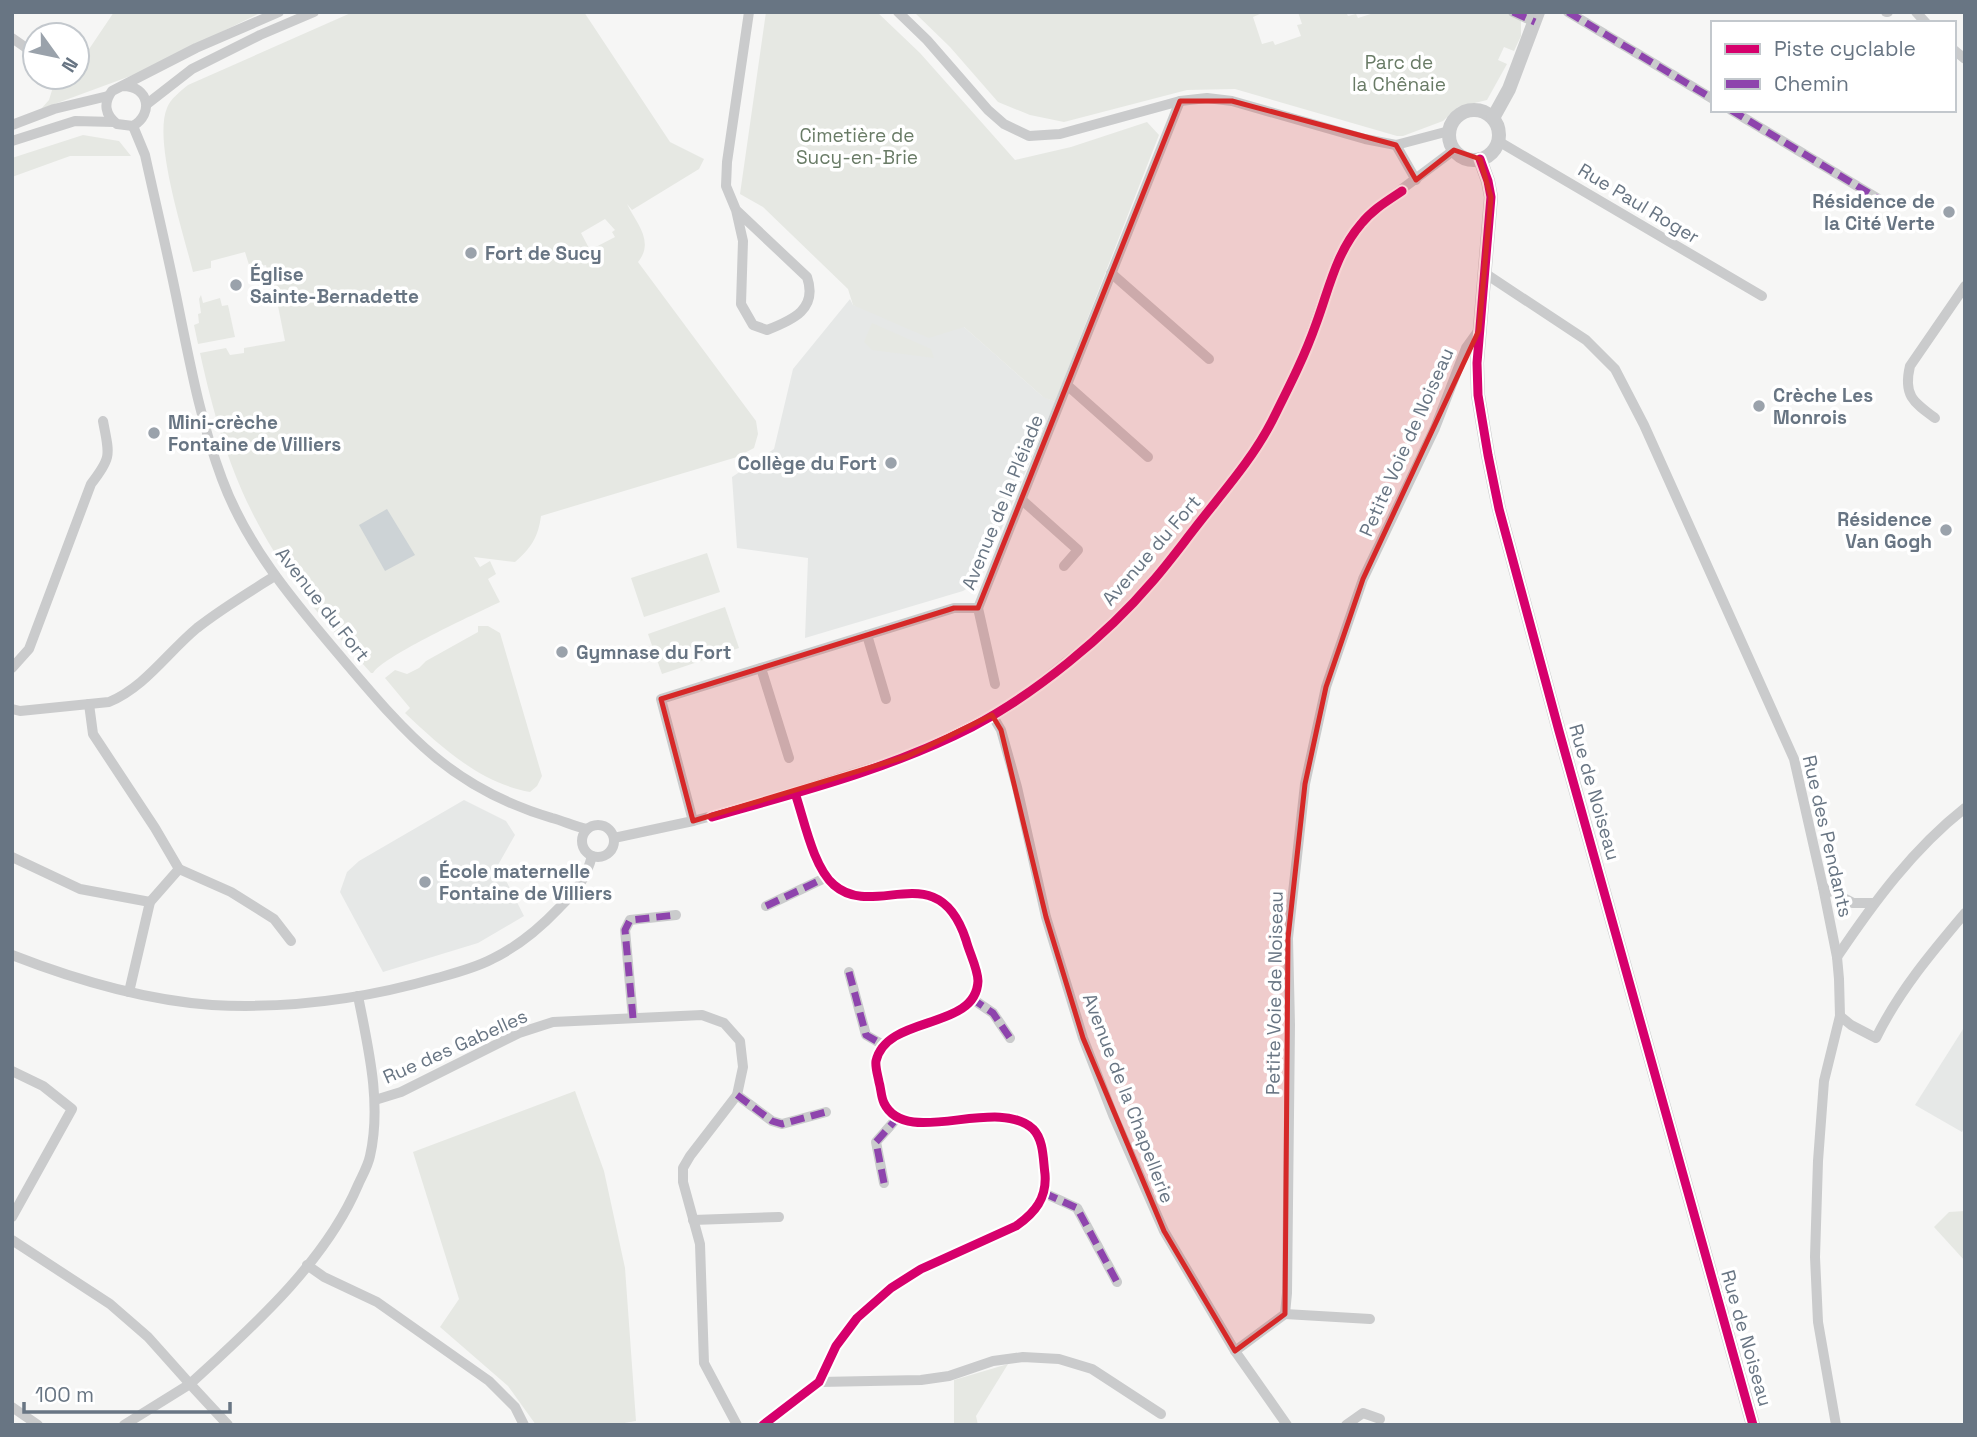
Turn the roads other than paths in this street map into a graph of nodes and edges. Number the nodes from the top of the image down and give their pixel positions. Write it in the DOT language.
graph roads {
  1 [pos="279,12"];
  2 [pos="314,12"];
  3 [pos="749,12"];
  4 [pos="898,12"];
  5 [pos="1513,12"];
  6 [pos="1568,12"];
  7 [pos="1537,17"];
  8 [pos="123,86"];
  9 [pos="108,96"];
  10 [pos="1711,98"];
  11 [pos="1180,101"];
  12 [pos="147,104"];
  13 [pos="1734,112"];
  14 [pos="1493,118"];
  15 [pos="114,122"];
  16 [pos="12,125"];
  17 [pos="133,126"];
  18 [pos="1449,131"];
  19 [pos="12,141"];
  20 [pos="1498,141"];
  21 [pos="1396,145"];
  22 [pos="1454,150"];
  23 [pos="1480,159"];
  24 [pos="1416,180"];
  25 [pos="1882,201"];
  26 [pos="736,210"];
  27 [pos="1483,272"];
  28 [pos="1111,273"];
  29 [pos="1965,286"];
  30 [pos="1762,296"];
  31 [pos="1479,330"];
  32 [pos="1209,359"];
  33 [pos="1067,385"];
  34 [pos="1935,418"];
  35 [pos="103,421"];
  36 [pos="1148,457"];
  37 [pos="1022,500"];
  38 [pos="1064,566"];
  39 [pos="275,576"];
  40 [pos="978,608"];
  41 [pos="867,635"];
  42 [pos="12,668"];
  43 [pos="761,668"];
  44 [pos="995,684"];
  45 [pos="886,699"];
  46 [pos="89,704"];
  47 [pos="12,709"];
  48 [pos="992,715"];
  49 [pos="789,758"];
  50 [pos="795,793"];
  51 [pos="1965,808"];
  52 [pos="693,821"];
  53 [pos="587,829"];
  54 [pos="614,838"];
  55 [pos="592,856"];
  56 [pos="12,857"];
  57 [pos="179,869"];
  58 [pos="827,877"];
  59 [pos="1823,887"];
  60 [pos="150,902"];
  61 [pos="1873,903"];
  62 [pos="766,906"];
  63 [pos="1965,913"];
  64 [pos="676,915"];
  65 [pos="291,941"];
  66 [pos="12,955"];
  67 [pos="1837,957"];
  68 [pos="849,972"];
  69 [pos="129,992"];
  70 [pos="358,996"];
  71 [pos="971,998"];
  72 [pos="1840,1016"];
  73 [pos="633,1018"];
  74 [pos="1010,1038"];
  75 [pos="885,1046"];
  76 [pos="12,1071"];
  77 [pos="737,1095"];
  78 [pos="375,1100"];
  79 [pos="826,1112"];
  80 [pos="898,1117"];
  81 [pos="884,1183"];
  82 [pos="1044,1193"];
  83 [pos="12,1217"];
  84 [pos="779,1217"];
  85 [pos="693,1220"];
  86 [pos="12,1240"];
  87 [pos="307,1265"];
  88 [pos="1117,1282"];
  89 [pos="1285,1314"];
  90 [pos="1370,1319"];
  91 [pos="1235,1351"];
  92 [pos="819,1381"];
  93 [pos="190,1384"];
  94 [pos="12,1407"];
  95 [pos="1161,1413"];
  96 [pos="1380,1419"];
  97 [pos="38,1425"];
  98 [pos="124,1425"];
  99 [pos="228,1425"];
  100 [pos="524,1425"];
  101 [pos="737,1425"];
  102 [pos="763,1425"];
  103 [pos="1287,1425"];
  104 [pos="1346,1425"];
  105 [pos="1753,1425"];
  106 [pos="1836,1425"];
  1 -- 8 [label="street"];
  2 -- 12 [label="street"];
  3 -- 26 [label="street"];
  4 -- 11 [label="street"];
  5 -- 7 [label="street"];
  6 -- 10 [label="street"];
  7 -- 14 [label="street"];
  8 -- 9 [label="street"];
  8 -- 12 [label="street"];
  9 -- 15 [label="street"];
  9 -- 16 [label="street"];
  11 -- 21 [label="street"];
  11 -- 28 [label="street, Avenue de la Pléiade"];
  12 -- 17 [label="street"];
  13 -- 25 [label="street"];
  14 -- 18 [label="street"];
  14 -- 20 [label="street"];
  15 -- 17 [label="street"];
  15 -- 19 [label="street"];
  17 -- 39 [label="street, Avenue du Fort"];
  18 -- 21 [label="street"];
  18 -- 22 [label="street"];
  20 -- 23 [label="street"];
  20 -- 30 [label="street, Rue Paul Roger"];
  21 -- 24 [label="street"];
  22 -- 23 [label="street"];
  22 -- 24 [label="street, Avenue du Fort"];
  23 -- 27 [label="street, Rue de Noiseau"];
  24 -- 48 [label="street, Avenue du Fort"];
  26 -- 26 [label="street"];
  27 -- 31 [label="street, Rue de Noiseau"];
  27 -- 59 [label="street, Rue des Pendants"];
  28 -- 32 [label="street"];
  28 -- 33 [label="street, Avenue de la Pléiade"];
  29 -- 34 [label="street"];
  31 -- 89 [label="street, Petite Voie de Noiseau"];
  31 -- 105 [label="street, Rue de Noiseau"];
  33 -- 36 [label="street"];
  33 -- 37 [label="street, Avenue de la Pléiade"];
  35 -- 42 [label="street"];
  37 -- 38 [label="street"];
  37 -- 40 [label="street, Avenue de la Pléiade"];
  39 -- 46 [label="street"];
  39 -- 53 [label="street, Avenue du Fort"];
  40 -- 41 [label="street, Avenue de la Pléiade"];
  40 -- 44 [label="street"];
  41 -- 43 [label="street, Avenue de la Pléiade"];
  41 -- 45 [label="street"];
  43 -- 49 [label="street"];
  43 -- 52 [label="street, Avenue de la Pléiade"];
  46 -- 47 [label="street"];
  46 -- 57 [label="street"];
  48 -- 50 [label="street, Avenue du Fort"];
  48 -- 91 [label="street, Avenue de la Chapellerie"];
  50 -- 52 [label="street, Avenue du Fort"];
  50 -- 58 [label="street"];
  51 -- 61 [label="street"];
  52 -- 54 [label="street, Avenue du Fort"];
  53 -- 54 [label="street"];
  53 -- 55 [label="street"];
  54 -- 55 [label="street"];
  55 -- 70 [label="street"];
  56 -- 60 [label="street"];
  57 -- 60 [label="street"];
  57 -- 65 [label="street"];
  58 -- 62 [label="street"];
  58 -- 71 [label="street"];
  59 -- 61 [label="street"];
  59 -- 67 [label="street, Rue des Pendants"];
  60 -- 69 [label="street"];
  61 -- 67 [label="street"];
  63 -- 72 [label="street"];
  64 -- 73 [label="street"];
  66 -- 69 [label="street"];
  67 -- 72 [label="street, Rue des Pendants"];
  68 -- 75 [label="street"];
  69 -- 70 [label="street"];
  70 -- 78 [label="street"];
  71 -- 74 [label="street"];
  71 -- 75 [label="street"];
  72 -- 106 [label="street, Rue des Pendants"];
  73 -- 77 [label="street, Rue des Gabelles"];
  73 -- 78 [label="street, Rue des Gabelles"];
  75 -- 80 [label="street"];
  76 -- 83 [label="street"];
  77 -- 79 [label="street"];
  77 -- 85 [label="street, Rue des Gabelles"];
  78 -- 87 [label="street"];
  80 -- 81 [label="street"];
  80 -- 82 [label="street"];
  82 -- 88 [label="street"];
  82 -- 92 [label="street"];
  84 -- 85 [label="street"];
  85 -- 101 [label="street, Rue des Gabelles"];
  86 -- 93 [label="street"];
  87 -- 93 [label="street"];
  87 -- 100 [label="street"];
  89 -- 90 [label="street"];
  89 -- 91 [label="street"];
  91 -- 103 [label="street, Avenue de la Chapellerie"];
  92 -- 95 [label="street"];
  92 -- 102 [label="street"];
  93 -- 98 [label="street"];
  93 -- 99 [label="street"];
  94 -- 97 [label="street"];
  96 -- 104 [label="street"];
}
